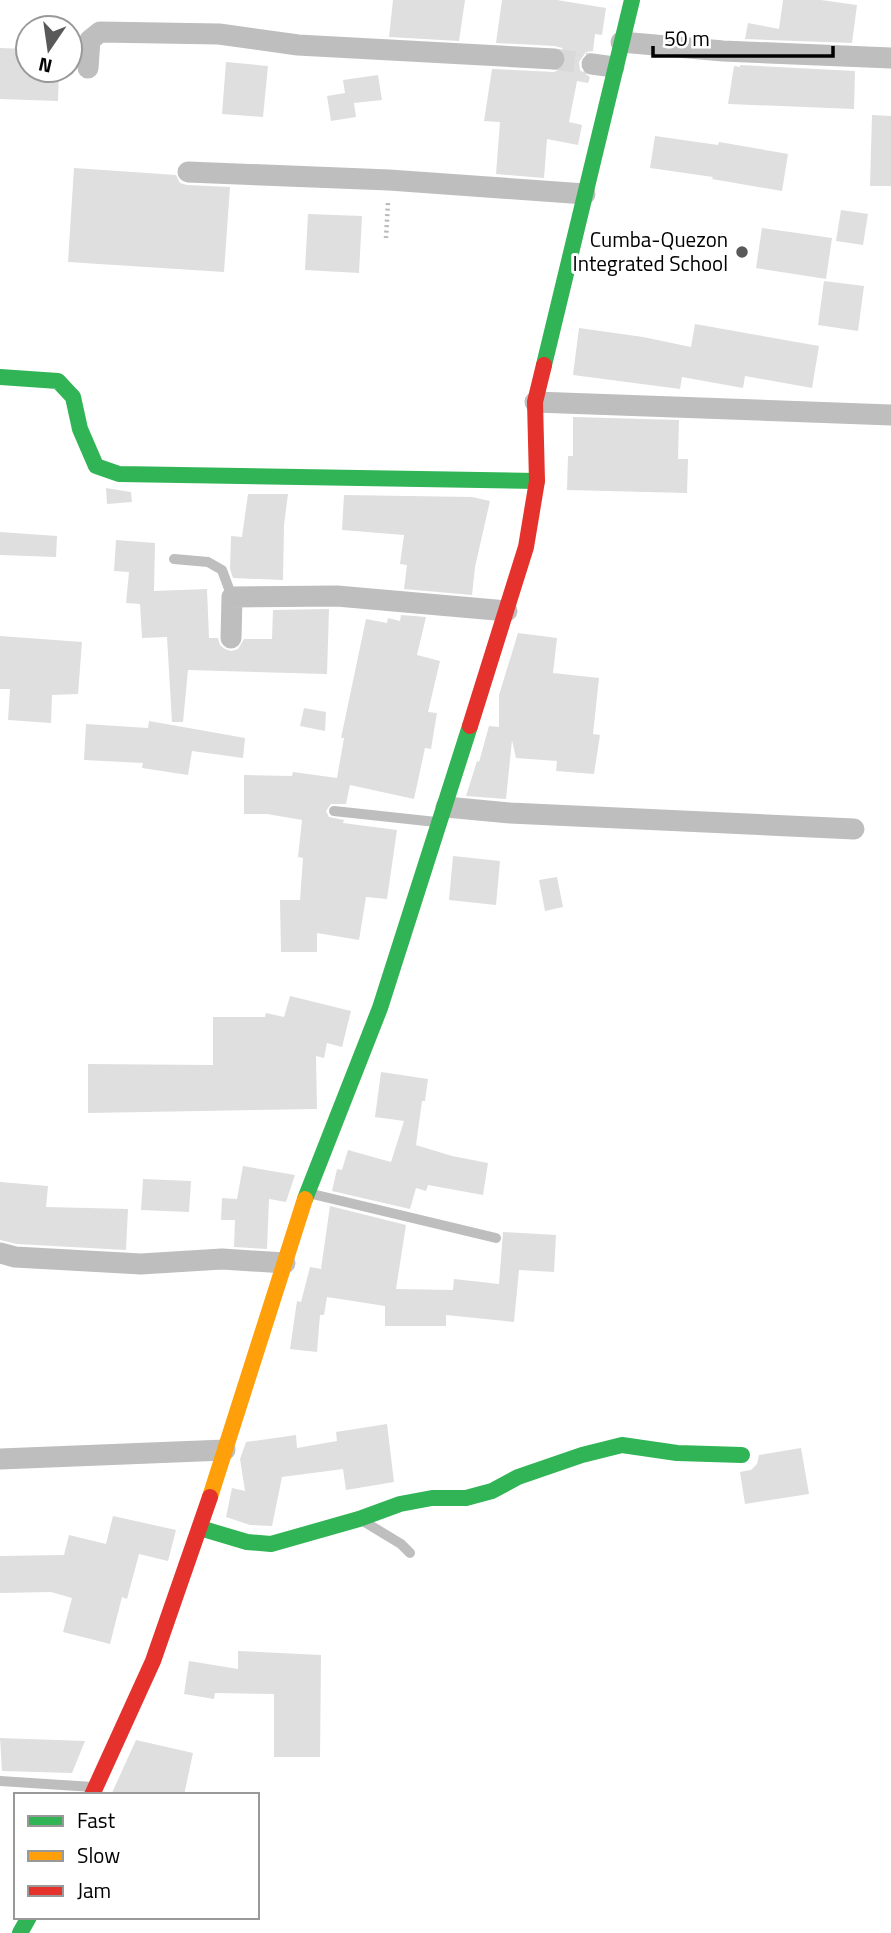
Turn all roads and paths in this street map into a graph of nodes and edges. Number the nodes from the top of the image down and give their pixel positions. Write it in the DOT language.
graph roads {
  1 [pos="632,0"];
  2 [pos="621,42"];
  3 [pos="891,58"];
  4 [pos="554,59"];
  5 [pos="592,64"];
  6 [pos="614,67"];
  7 [pos="88,68"];
  8 [pos="188,172"];
  9 [pos="389,180"];
  10 [pos="585,194"];
  11 [pos="386,238"];
  12 [pos="0,377"];
  13 [pos="535,402"];
  14 [pos="891,415"];
  15 [pos="537,481"];
  16 [pos="174,559"];
  17 [pos="232,597"];
  18 [pos="508,611"];
  19 [pos="231,638"];
  20 [pos="334,811"];
  21 [pos="443,815"];
  22 [pos="854,830"];
  23 [pos="307,1193"];
  24 [pos="496,1238"];
  25 [pos="0,1253"];
  26 [pos="285,1263"];
  27 [pos="225,1450"];
  28 [pos="742,1455"];
  29 [pos="0,1458"];
  30 [pos="359,1519"];
  31 [pos="200,1528"];
  32 [pos="410,1553"];
  33 [pos="0,1781"];
  34 [pos="94,1791"];
  1 -- 2 [label="street"];
  2 -- 3 [label="street"];
  2 -- 6 [label="street"];
  4 -- 7 [label="street"];
  5 -- 6 [label="street"];
  6 -- 10 [label="street"];
  8 -- 9 [label="street"];
  9 -- 10 [label="street"];
  9 -- 11 [label="path"];
  10 -- 13 [label="street"];
  12 -- 15 [label="street"];
  13 -- 14 [label="street"];
  13 -- 15 [label="street"];
  15 -- 18 [label="street"];
  16 -- 17 [label="lane"];
  17 -- 18 [label="street"];
  17 -- 19 [label="street"];
  18 -- 21 [label="street"];
  20 -- 21 [label="lane"];
  21 -- 22 [label="street"];
  21 -- 23 [label="street"];
  23 -- 24 [label="lane"];
  23 -- 26 [label="street"];
  25 -- 26 [label="street"];
  26 -- 27 [label="street"];
  27 -- 29 [label="street"];
  27 -- 31 [label="street"];
  28 -- 30 [label="street"];
  30 -- 31 [label="street"];
  30 -- 32 [label="lane"];
  31 -- 34 [label="street"];
  33 -- 34 [label="lane"];
}
